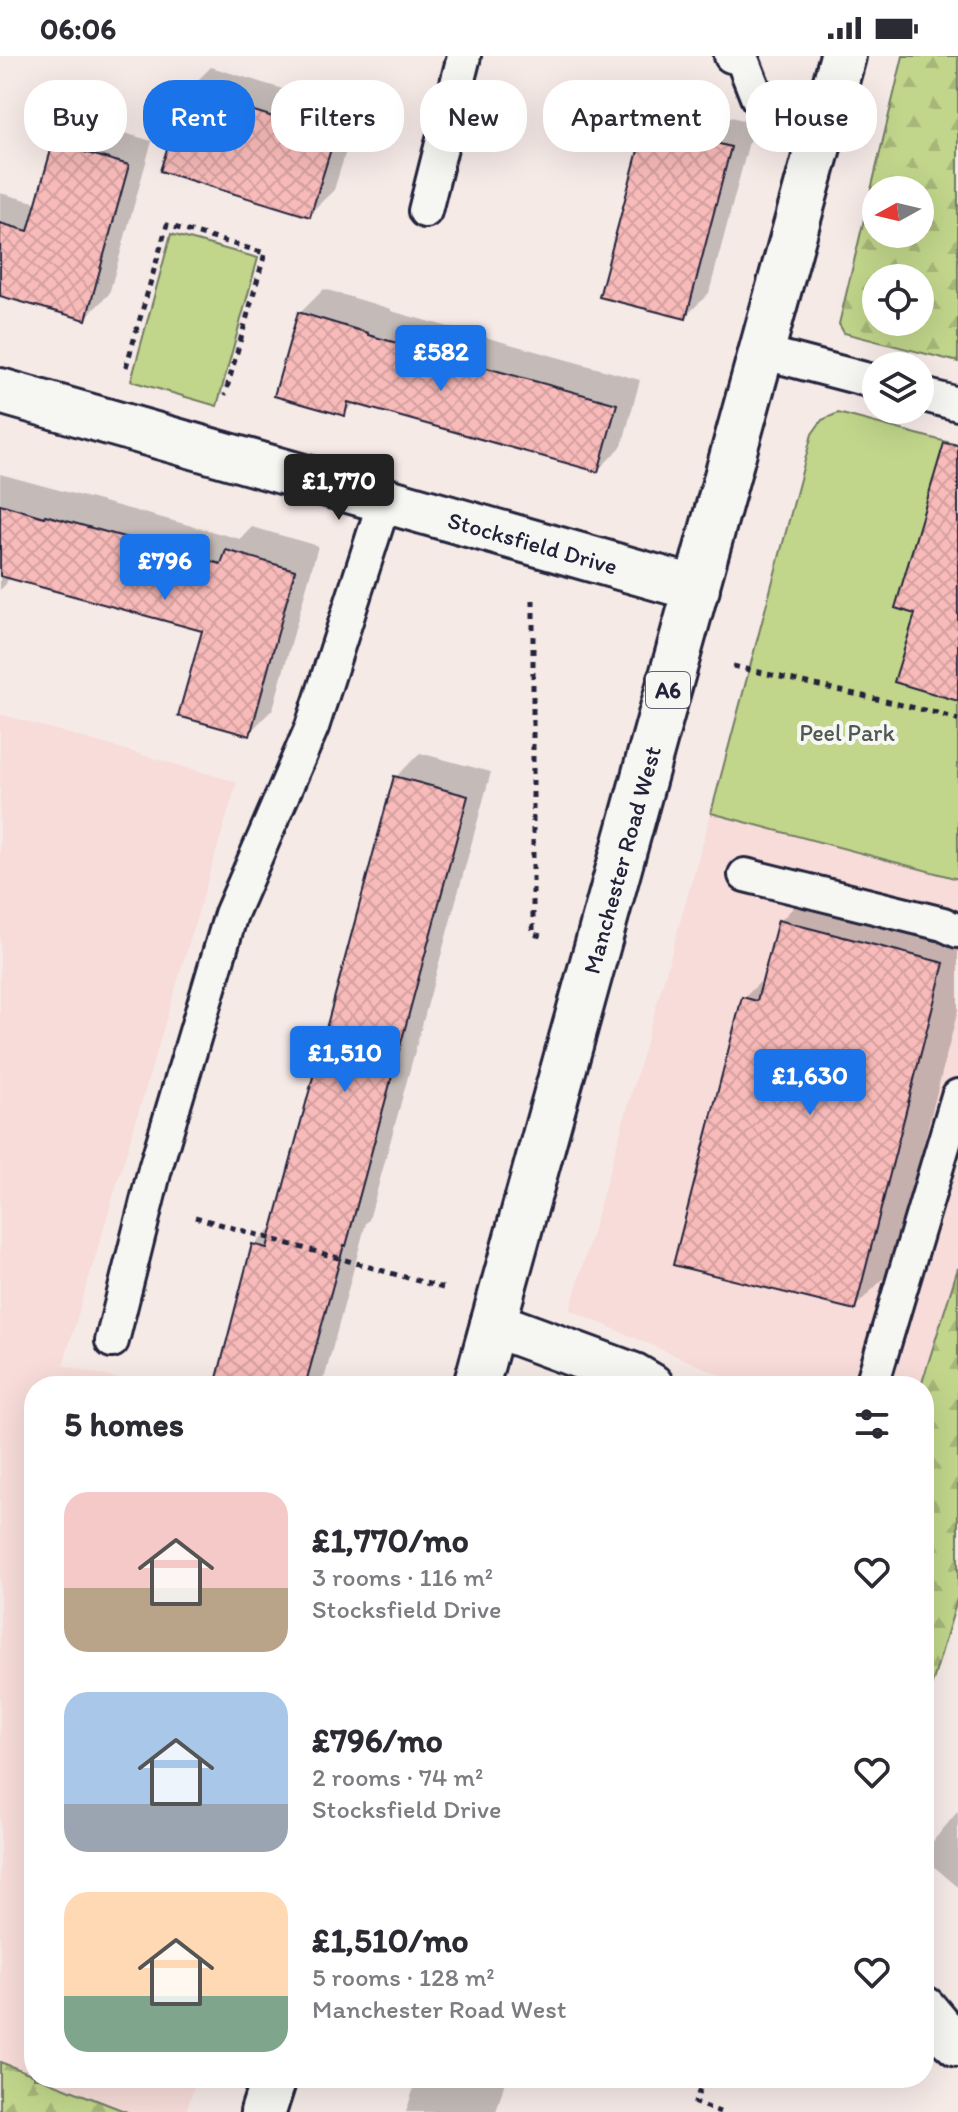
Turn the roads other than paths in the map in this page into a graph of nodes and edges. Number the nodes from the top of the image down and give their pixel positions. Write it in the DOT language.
graph roads {
  1 [pos="464,56"];
  2 [pos="731,56"];
  3 [pos="843,56"];
  4 [pos="750,80"];
  5 [pos="837,80"];
  6 [pos="817,152"];
  7 [pos="425,211"];
  8 [pos="761,352"];
  9 [pos="862,378"];
  10 [pos="0,391"];
  11 [pos="934,398"];
  12 [pos="958,404"];
  13 [pos="385,499"];
  14 [pos="697,589"];
  15 [pos="745,875"];
  16 [pos="958,931"];
  17 [pos="958,1096"];
  18 [pos="496,1314"];
  19 [pos="112,1341"];
  20 [pos="479,1376"];
  21 [pos="634,1376"];
  22 [pos="875,1376"];
  23 [pos="934,2021"];
  24 [pos="958,2044"];
  25 [pos="271,2088"];
  26 [pos="263,2112"];
  1 -- 7 [label="lane"];
  2 -- 4 [label="lane"];
  3 -- 5 [label="main road, Manchester Road West / A6"];
  6 -- 8 [label="main road, Manchester Road West / A6"];
  8 -- 9 [label="lane"];
  8 -- 14 [label="main road, Manchester Road West / A6"];
  10 -- 13 [label="main road, Stocksfield Drive"];
  11 -- 12 [label="lane"];
  13 -- 14 [label="main road, Stocksfield Drive"];
  13 -- 19 [label="lane"];
  14 -- 18 [label="main road, Manchester Road West / A6"];
  15 -- 16 [label="lane"];
  17 -- 22 [label="lane"];
  18 -- 20 [label="main road, Manchester Road West / A6"];
  18 -- 21 [label="main road"];
  23 -- 24 [label="main road"];
  25 -- 26 [label="main road"];
}
